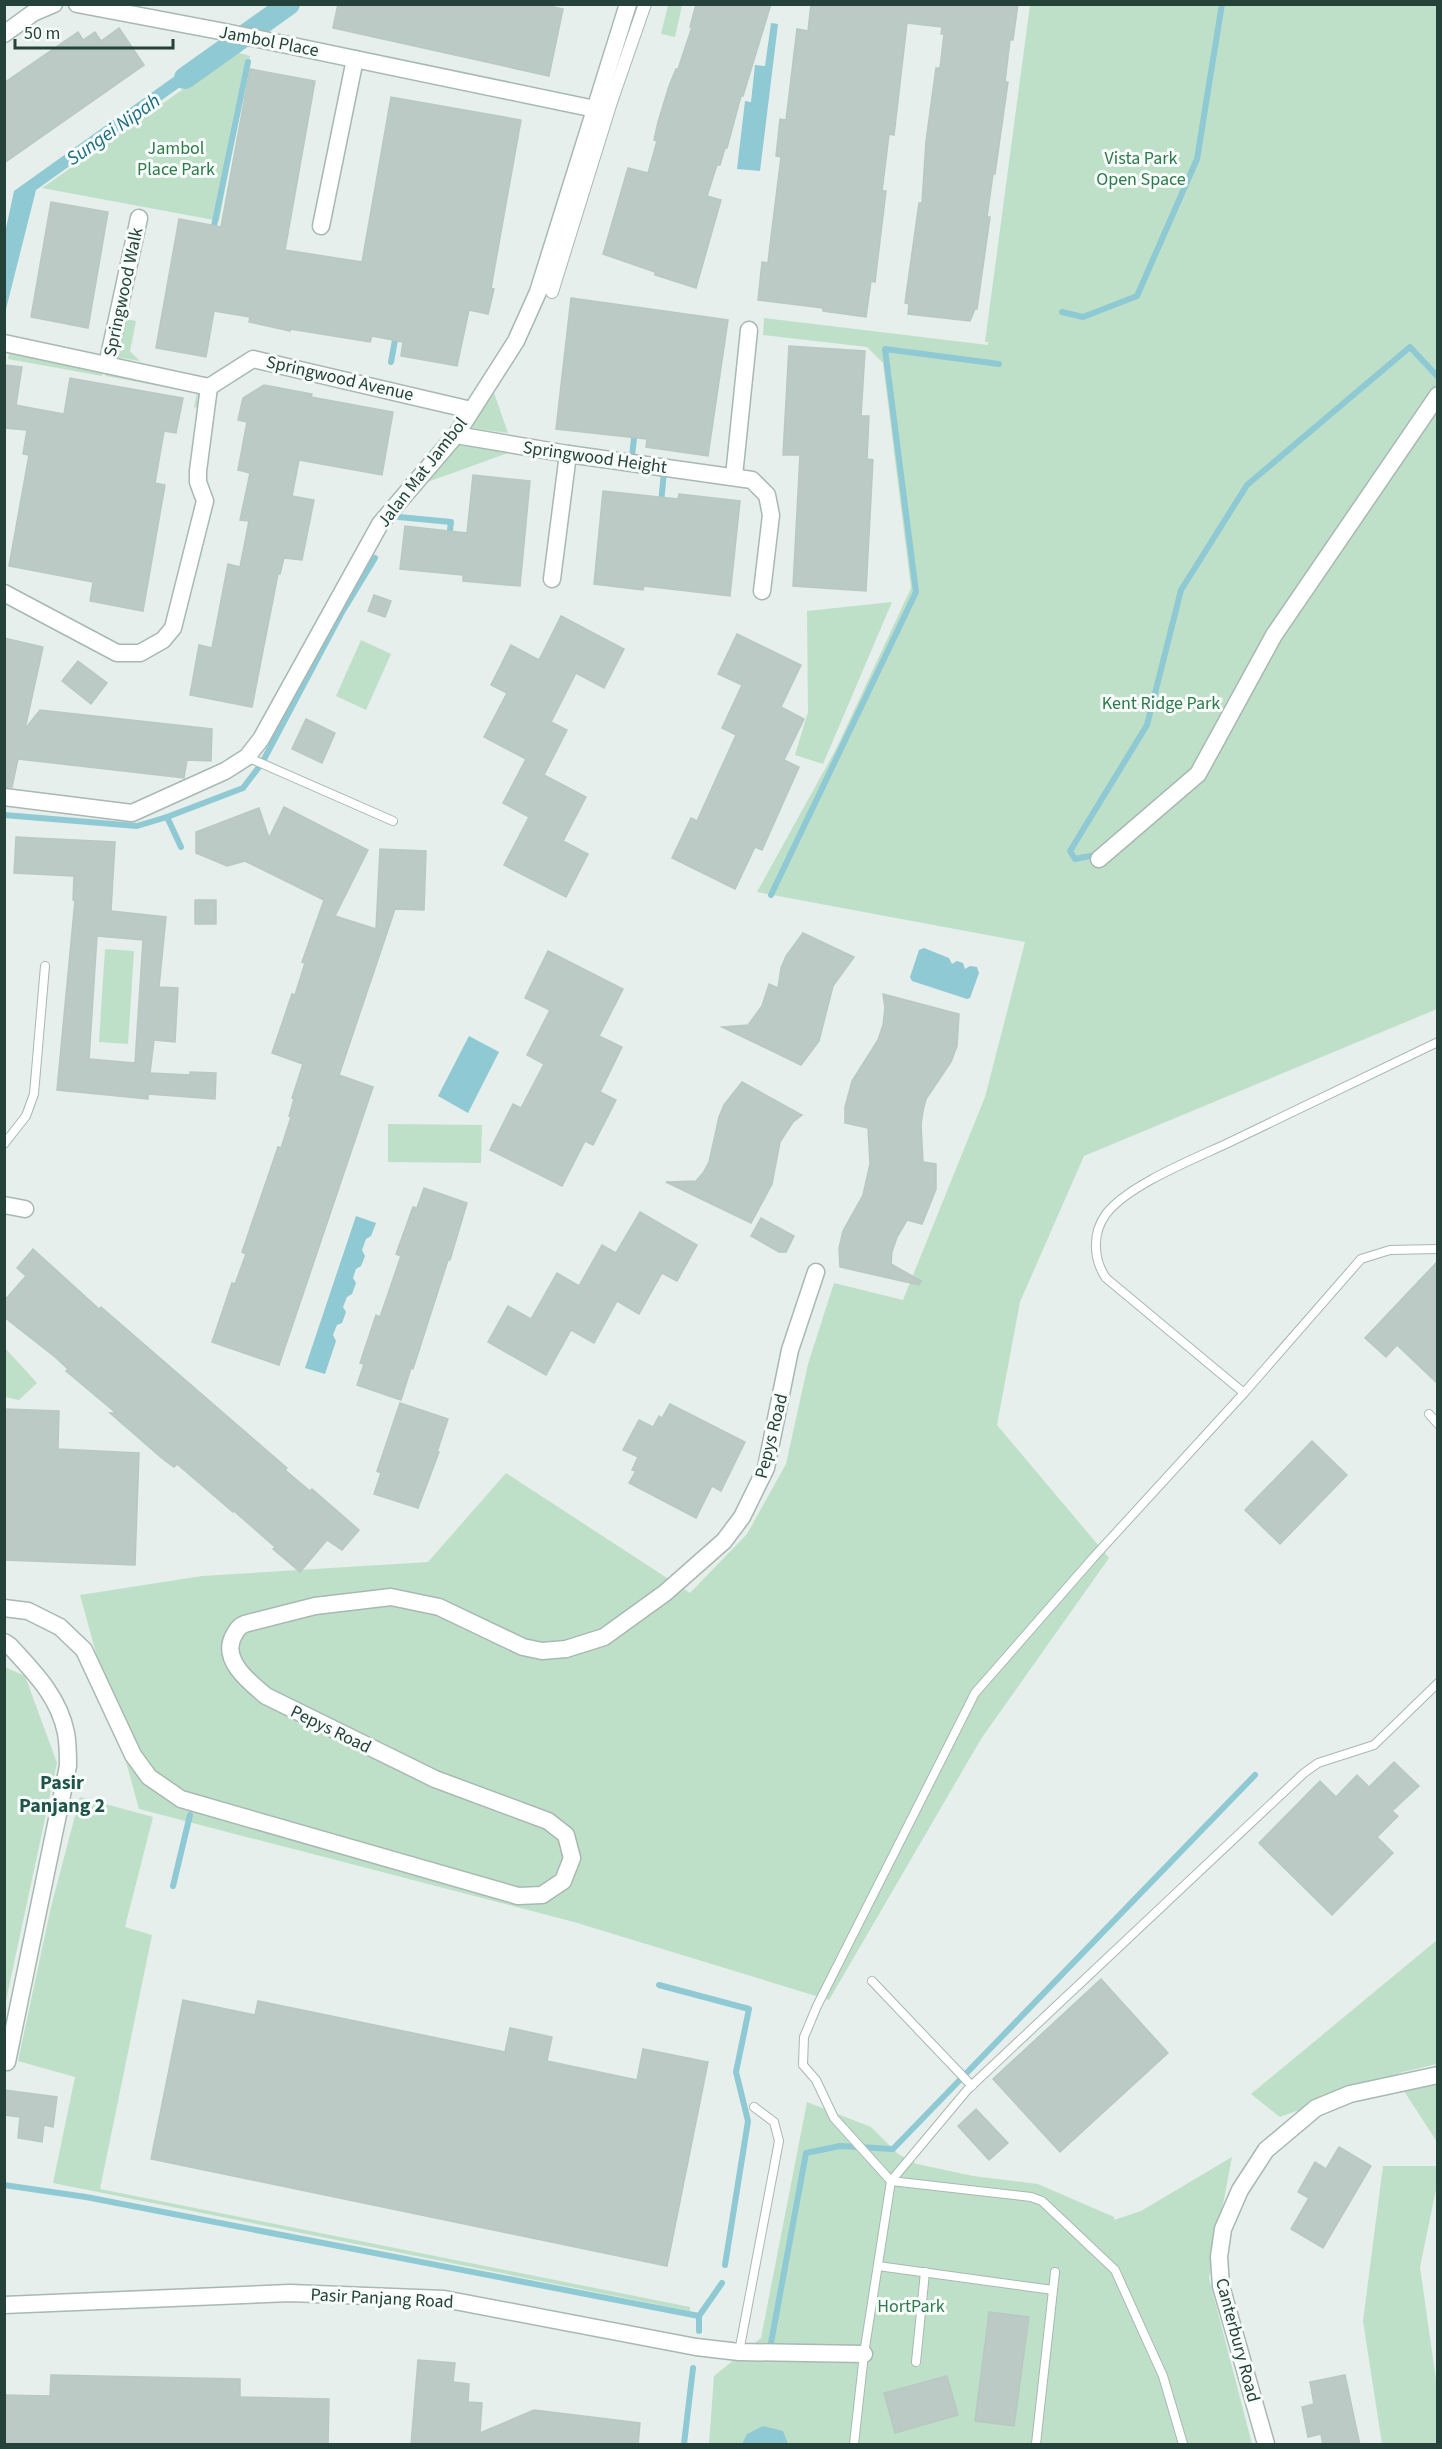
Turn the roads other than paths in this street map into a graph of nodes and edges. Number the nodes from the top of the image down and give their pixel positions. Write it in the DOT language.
graph roads {
  1 [pos="54,4"];
  2 [pos="77,4"];
  3 [pos="628,4"];
  4 [pos="645,4"];
  5 [pos="4,34"];
  6 [pos="355,59"];
  7 [pos="595,109"];
  8 [pos="139,218"];
  9 [pos="321,226"];
  10 [pos="552,292"];
  11 [pos="749,330"];
  12 [pos="6,343"];
  13 [pos="107,365"];
  14 [pos="209,387"];
  15 [pos="1437,395"];
  16 [pos="471,410"];
  17 [pos="456,435"];
  18 [pos="568,454"];
  19 [pos="734,476"];
  20 [pos="552,579"];
  21 [pos="762,591"];
  22 [pos="4,593"];
  23 [pos="247,757"];
  24 [pos="4,796"];
  25 [pos="393,821"];
  26 [pos="1099,859"];
  27 [pos="45,966"];
  28 [pos="1437,1042"];
  29 [pos="4,1144"];
  30 [pos="4,1205"];
  31 [pos="25,1209"];
  32 [pos="1437,1249"];
  33 [pos="816,1272"];
  34 [pos="1244,1393"];
  35 [pos="1429,1414"];
  36 [pos="1437,1424"];
  37 [pos="4,1608"];
  38 [pos="4,1642"];
  39 [pos="1437,1683"];
  40 [pos="872,1981"];
  41 [pos="7,2062"];
  42 [pos="1437,2075"];
  43 [pos="972,2086"];
  44 [pos="754,2107"];
  45 [pos="891,2181"];
  46 [pos="878,2266"];
  47 [pos="925,2272"];
  48 [pos="1055,2272"];
  49 [pos="1053,2290"];
  50 [pos="4,2305"];
  51 [pos="739,2352"];
  52 [pos="864,2354"];
  53 [pos="916,2362"];
  54 [pos="854,2445"];
  55 [pos="1036,2445"];
  56 [pos="1183,2445"];
  57 [pos="1266,2445"];
  1 -- 5 [label="street"];
  2 -- 6 [label="street, Jambol Place"];
  3 -- 7 [label="street, Jalan Mat Jambol"];
  4 -- 10 [label="street"];
  6 -- 7 [label="street, Jambol Place"];
  6 -- 9 [label="street"];
  7 -- 16 [label="street, Jalan Mat Jambol"];
  8 -- 13 [label="street, Springwood Walk"];
  11 -- 19 [label="street"];
  12 -- 13 [label="street"];
  13 -- 14 [label="street"];
  14 -- 16 [label="street, Springwood Avenue"];
  14 -- 22 [label="street"];
  15 -- 26 [label="street"];
  16 -- 17 [label="street, Jalan Mat Jambol"];
  17 -- 18 [label="street, Springwood Height"];
  17 -- 23 [label="street, Jalan Mat Jambol"];
  18 -- 19 [label="street, Springwood Height"];
  18 -- 20 [label="street"];
  19 -- 21 [label="street, Springwood Height"];
  23 -- 24 [label="street, Jalan Mat Jambol"];
  23 -- 25 [label="lane"];
  27 -- 29 [label="lane"];
  28 -- 34 [label="lane"];
  30 -- 31 [label="street"];
  32 -- 34 [label="lane"];
  33 -- 37 [label="street, Pepys Road"];
  34 -- 45 [label="lane"];
  35 -- 36 [label="lane"];
  38 -- 41 [label="street"];
  39 -- 43 [label="lane"];
  40 -- 43 [label="lane"];
  42 -- 57 [label="street, Canterbury Road"];
  43 -- 45 [label="lane"];
  44 -- 51 [label="lane"];
  45 -- 46 [label="lane"];
  45 -- 56 [label="lane"];
  46 -- 47 [label="lane"];
  46 -- 52 [label="lane"];
  47 -- 49 [label="lane"];
  47 -- 53 [label="lane"];
  48 -- 49 [label="lane"];
  49 -- 55 [label="lane"];
  50 -- 51 [label="street, Pasir Panjang Road"];
  51 -- 52 [label="street, Pasir Panjang Road"];
  52 -- 54 [label="lane"];
}
